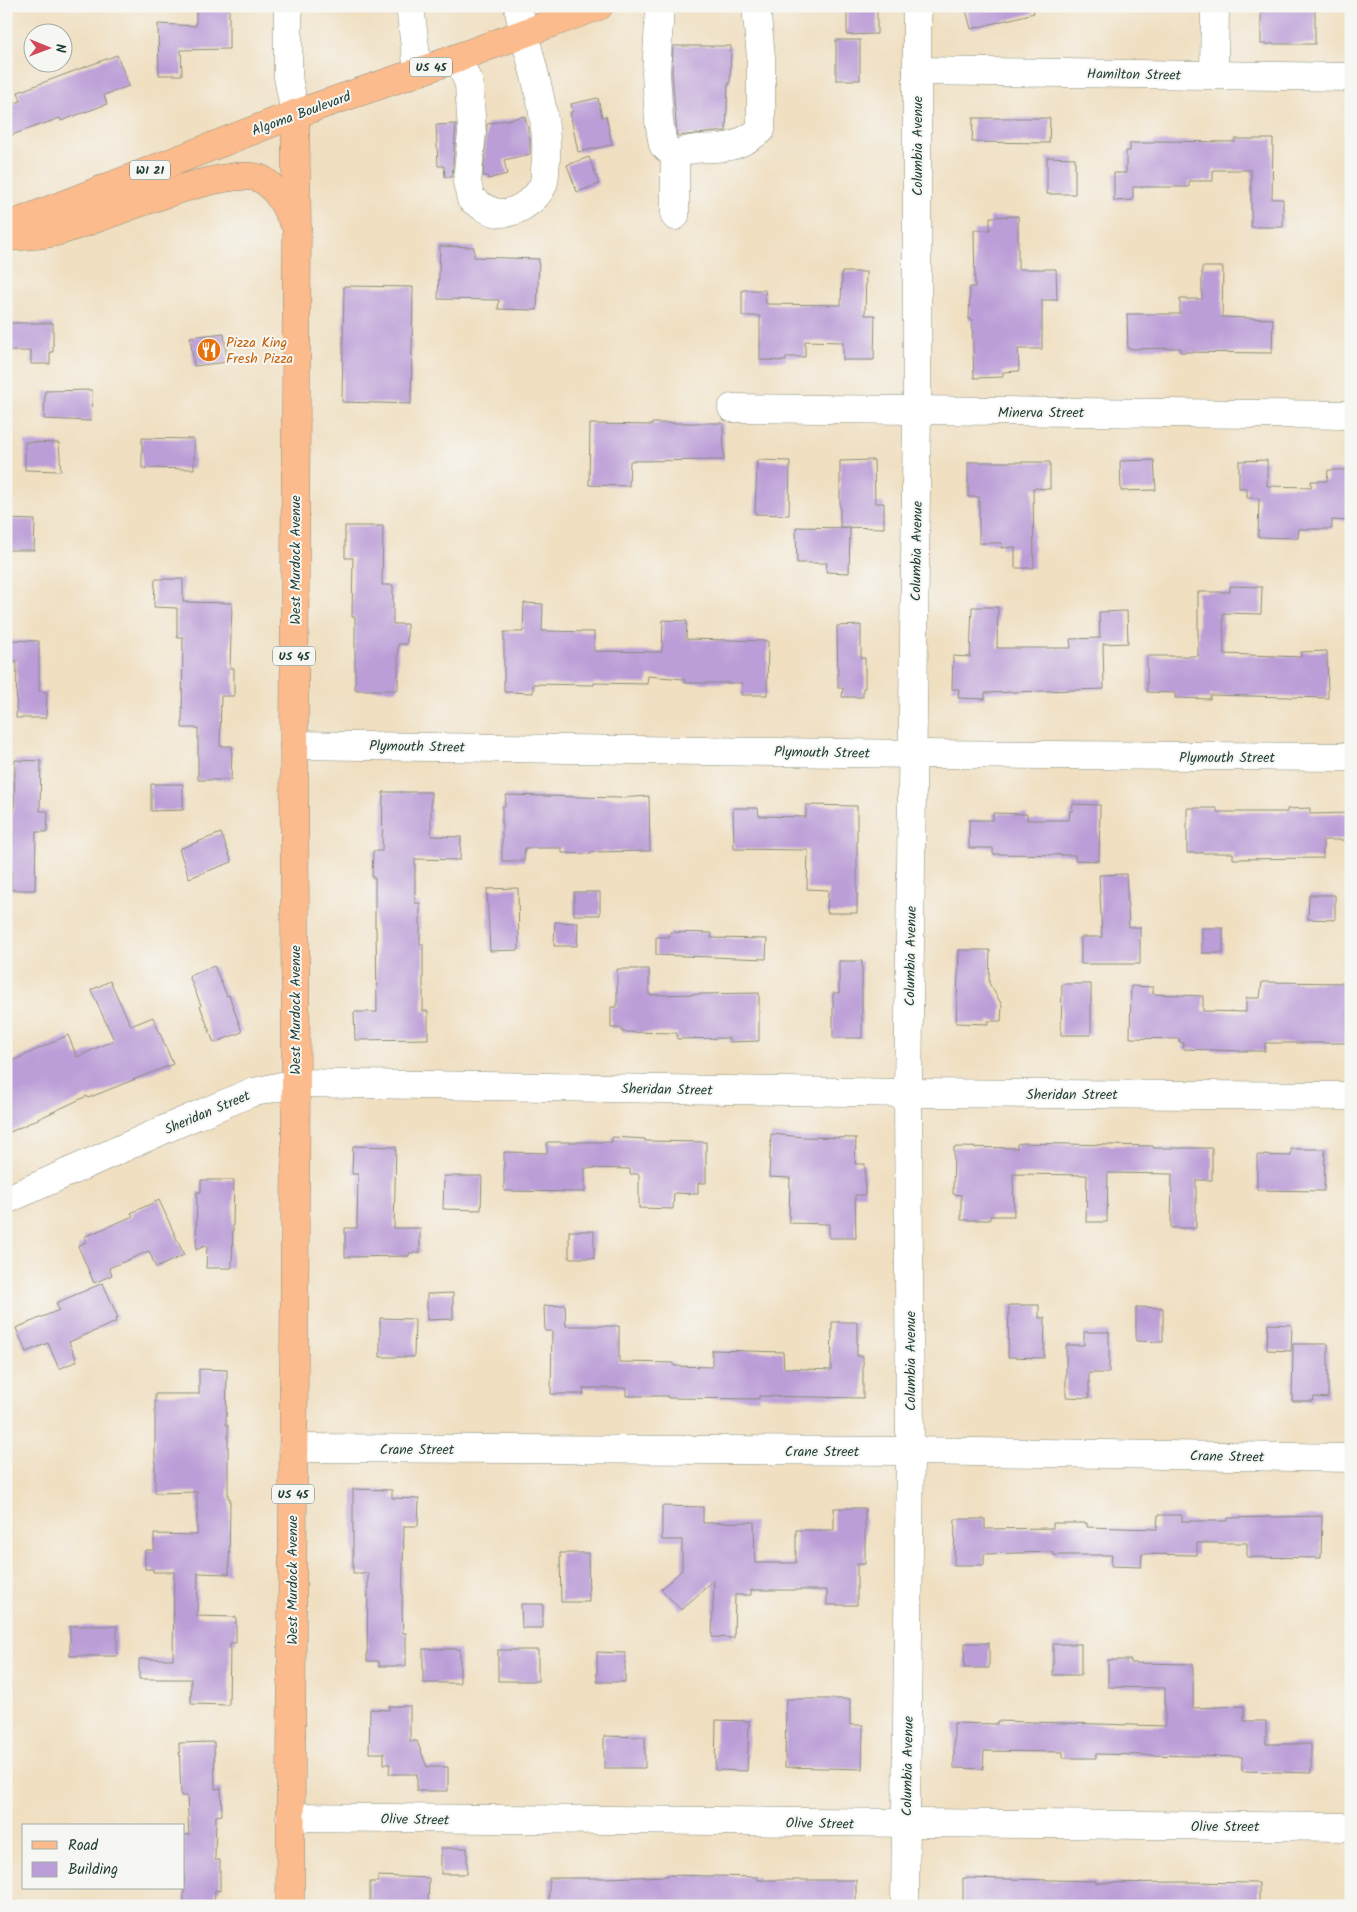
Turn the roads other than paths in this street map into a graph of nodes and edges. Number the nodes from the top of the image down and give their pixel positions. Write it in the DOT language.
graph roads {
  1 [pos="288,6"];
  2 [pos="410,6"];
  3 [pos="518,6"];
  4 [pos="599,6"];
  5 [pos="660,6"];
  6 [pos="756,6"];
  7 [pos="917,6"];
  8 [pos="1215,6"];
  9 [pos="523,34"];
  10 [pos="458,58"];
  11 [pos="916,71"];
  12 [pos="418,72"];
  13 [pos="1214,75"];
  14 [pos="1351,77"];
  15 [pos="295,114"];
  16 [pos="675,156"];
  17 [pos="675,216"];
  18 [pos="6,226"];
  19 [pos="297,228"];
  20 [pos="6,237"];
  21 [pos="732,408"];
  22 [pos="917,411"];
  23 [pos="1351,414"];
  24 [pos="294,745"];
  25 [pos="914,754"];
  26 [pos="1351,757"];
  27 [pos="296,1083"];
  28 [pos="908,1093"];
  29 [pos="1351,1096"];
  30 [pos="6,1200"];
  31 [pos="293,1448"];
  32 [pos="910,1451"];
  33 [pos="1351,1458"];
  34 [pos="290,1817"];
  35 [pos="906,1824"];
  36 [pos="1351,1827"];
  37 [pos="290,1906"];
  38 [pos="905,1906"];
  1 -- 15 [label="street"];
  2 -- 12 [label="street"];
  3 -- 9 [label="street"];
  4 -- 9 [label="main road, Algoma Boulevard / US 45"];
  5 -- 16 [label="street"];
  6 -- 16 [label="street"];
  7 -- 11 [label="street, Columbia Avenue"];
  8 -- 13 [label="street"];
  9 -- 10 [label="main road, Algoma Boulevard / US 45"];
  9 -- 10 [label="street"];
  10 -- 12 [label="main road, Algoma Boulevard / US 45"];
  11 -- 13 [label="street, Hamilton Street"];
  11 -- 22 [label="street, Columbia Avenue"];
  12 -- 15 [label="main road, Algoma Boulevard / US 45"];
  13 -- 14 [label="street, Hamilton Street"];
  15 -- 18 [label="main road, Algoma Boulevard / WI 21"];
  15 -- 19 [label="main road, West Murdock Avenue / US 45"];
  16 -- 17 [label="street"];
  19 -- 20 [label="main road"];
  19 -- 24 [label="main road, West Murdock Avenue / US 45"];
  21 -- 22 [label="street, Minerva Street"];
  22 -- 23 [label="street, Minerva Street"];
  22 -- 25 [label="street, Columbia Avenue"];
  24 -- 25 [label="street, Plymouth Street"];
  24 -- 27 [label="main road, West Murdock Avenue / US 45"];
  25 -- 26 [label="street, Plymouth Street"];
  25 -- 28 [label="street, Columbia Avenue"];
  27 -- 28 [label="street, Sheridan Street"];
  27 -- 30 [label="street, Sheridan Street"];
  27 -- 31 [label="main road, West Murdock Avenue / US 45"];
  28 -- 29 [label="street, Sheridan Street"];
  28 -- 32 [label="street, Columbia Avenue"];
  31 -- 32 [label="street, Crane Street"];
  31 -- 34 [label="main road, West Murdock Avenue / US 45"];
  32 -- 33 [label="street, Crane Street"];
  32 -- 35 [label="street, Columbia Avenue"];
  34 -- 35 [label="street, Olive Street"];
  34 -- 37 [label="main road, West Murdock Avenue / US 45"];
  35 -- 36 [label="street, Olive Street"];
  35 -- 38 [label="street, Columbia Avenue"];
}
